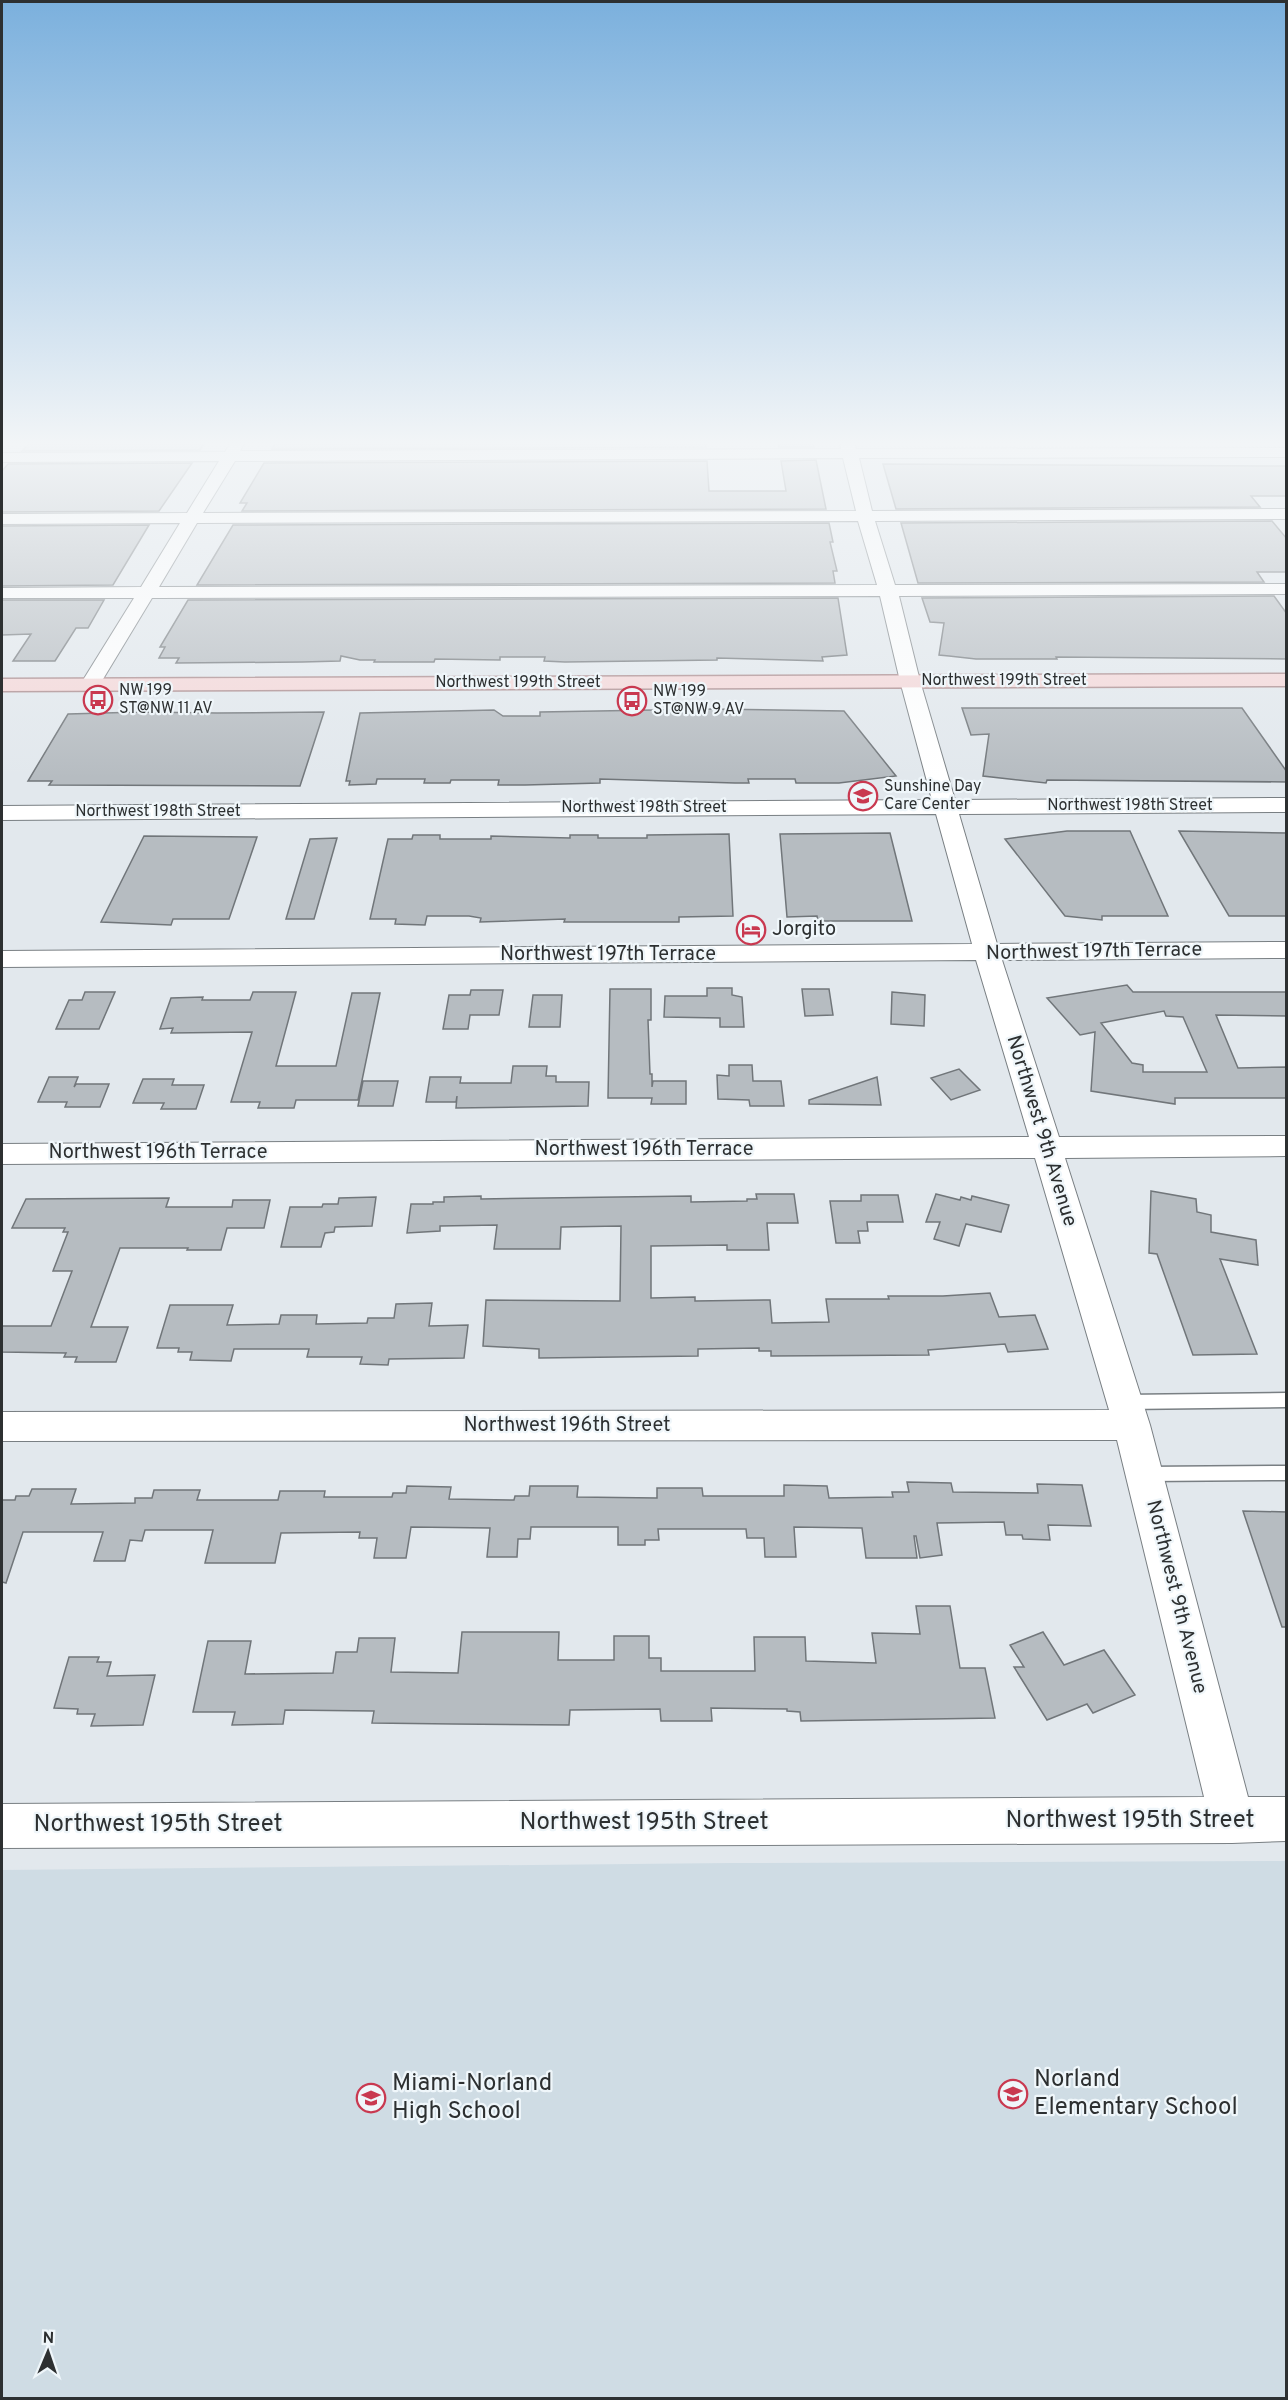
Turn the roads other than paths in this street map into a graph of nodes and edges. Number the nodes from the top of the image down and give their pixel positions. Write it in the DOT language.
graph roads {
  1 [pos="169,554"];
  2 [pos="877,554"];
  3 [pos="1287,589"];
  4 [pos="888,590"];
  5 [pos="146,592"];
  6 [pos="2,593"];
  7 [pos="1287,680"];
  8 [pos="910,681"];
  9 [pos="2,685"];
  10 [pos="90,685"];
  11 [pos="1287,805"];
  12 [pos="945,806"];
  13 [pos="2,813"];
  14 [pos="1287,950"];
  15 [pos="987,952"];
  16 [pos="2,959"];
  17 [pos="1287,1146"];
  18 [pos="1047,1148"];
  19 [pos="2,1155"];
  20 [pos="1287,1400"];
  21 [pos="1128,1413"];
  22 [pos="2,1427"];
  23 [pos="1287,1473"];
  24 [pos="1145,1474"];
  25 [pos="1287,1819"];
  26 [pos="1232,1821"];
  27 [pos="2,1826"];
  1 -- 5 [label="street"];
  2 -- 4 [label="street, Northwest 9th Avenue"];
  3 -- 4 [label="street"];
  4 -- 5 [label="street"];
  4 -- 8 [label="street, Northwest 9th Avenue"];
  5 -- 6 [label="street"];
  5 -- 10 [label="street"];
  7 -- 8 [label="main road, Northwest 199th Street"];
  8 -- 10 [label="main road, Northwest 199th Street"];
  8 -- 12 [label="street, Northwest 9th Avenue"];
  9 -- 10 [label="main road, Northwest 199th Street"];
  11 -- 12 [label="street, Northwest 198th Street"];
  12 -- 13 [label="street, Northwest 198th Street"];
  12 -- 15 [label="street, Northwest 9th Avenue"];
  14 -- 15 [label="street, Northwest 197th Terrace"];
  15 -- 16 [label="street, Northwest 197th Terrace"];
  15 -- 18 [label="street, Northwest 9th Avenue"];
  17 -- 18 [label="street, Northwest 196th Terrace"];
  18 -- 19 [label="street, Northwest 196th Terrace"];
  18 -- 21 [label="street, Northwest 9th Avenue"];
  20 -- 21 [label="lane"];
  21 -- 22 [label="street, Northwest 196th Street"];
  21 -- 24 [label="street, Northwest 9th Avenue"];
  23 -- 24 [label="lane"];
  24 -- 26 [label="street, Northwest 9th Avenue"];
  25 -- 26 [label="street, Northwest 195th Street"];
  26 -- 27 [label="street, Northwest 195th Street"];
}
